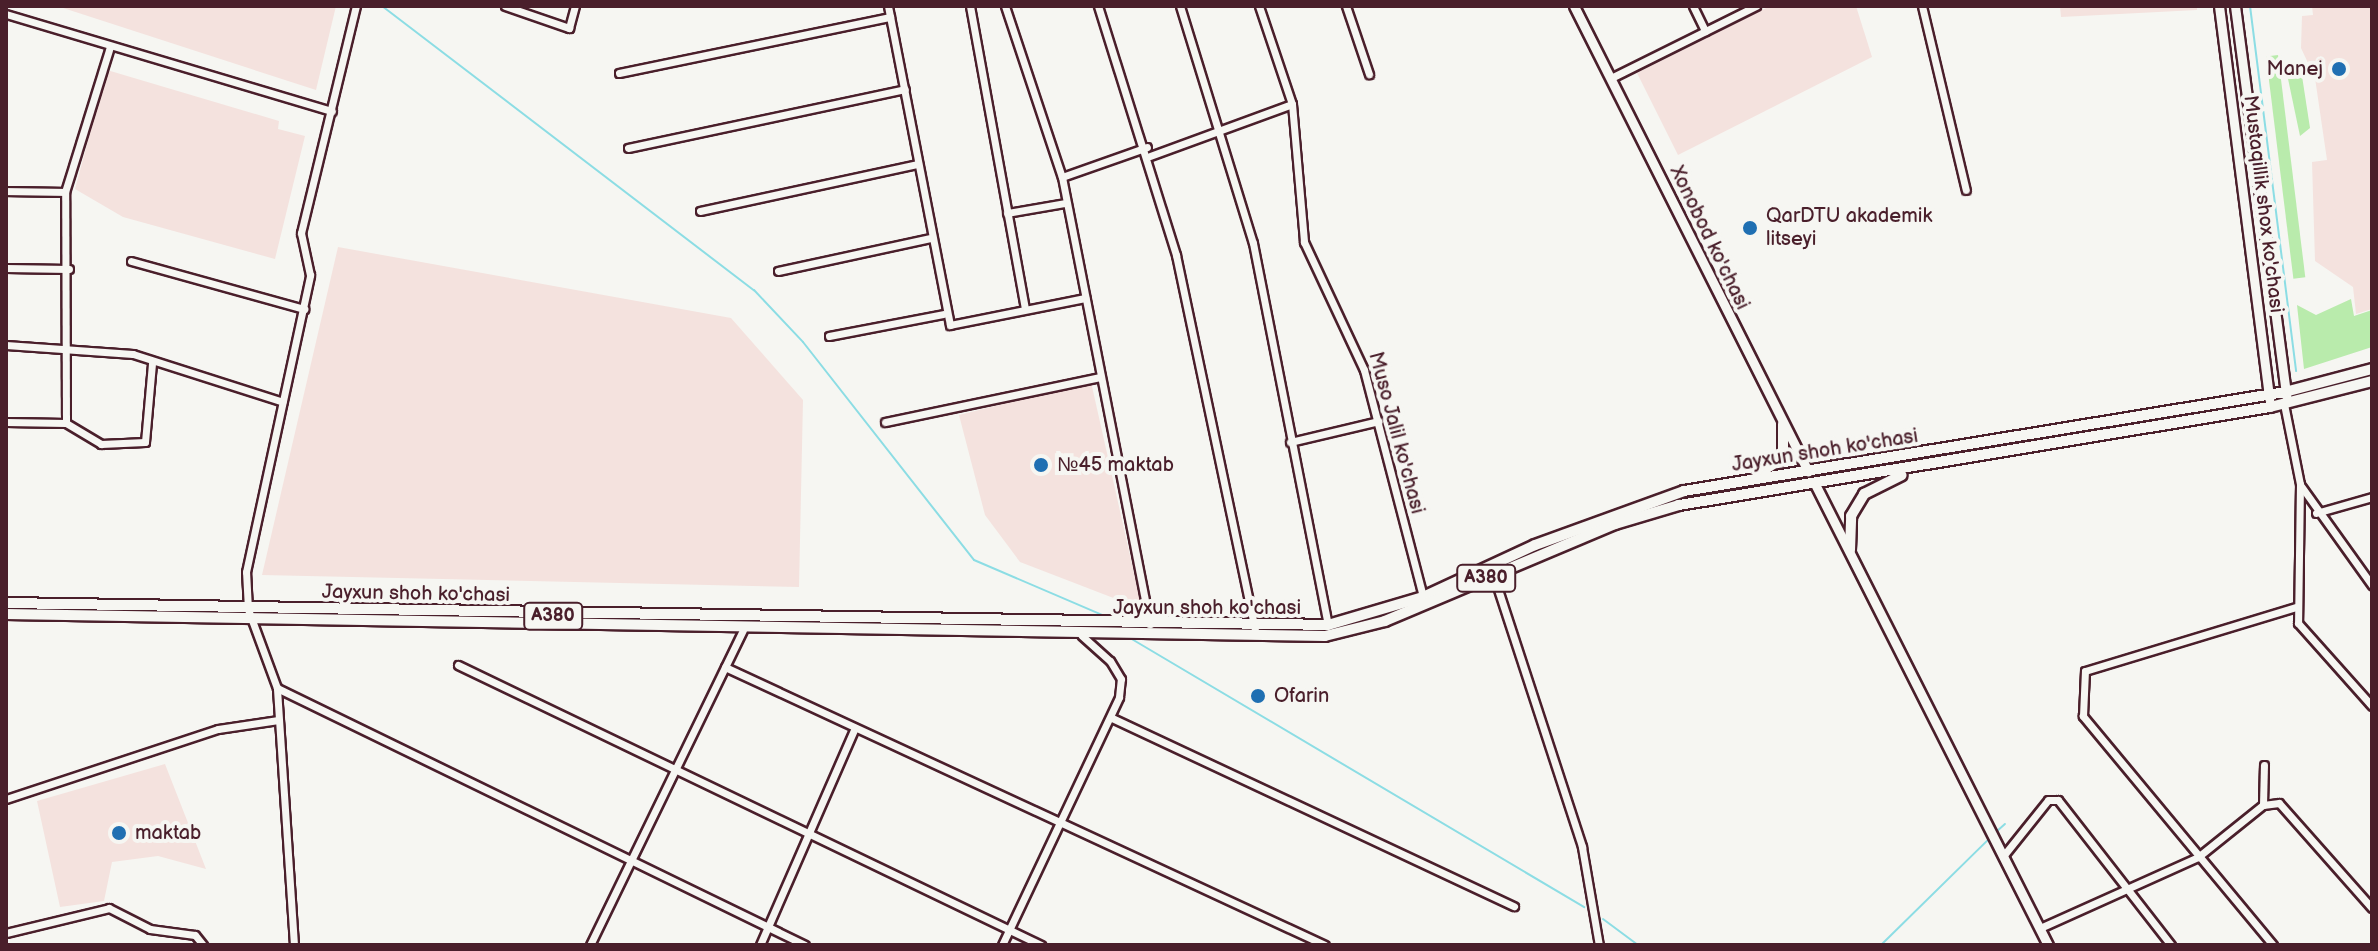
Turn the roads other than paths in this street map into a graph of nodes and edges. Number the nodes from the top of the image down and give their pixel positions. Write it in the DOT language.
graph roads {
  1 [pos="356,6"];
  2 [pos="505,6"];
  3 [pos="575,6"];
  4 [pos="888,6"];
  5 [pos="970,6"];
  6 [pos="1005,6"];
  7 [pos="1098,6"];
  8 [pos="1180,6"];
  9 [pos="1259,6"];
  10 [pos="1346,6"];
  11 [pos="1574,6"];
  12 [pos="1693,6"];
  13 [pos="1756,6"];
  14 [pos="1922,6"];
  15 [pos="2219,6"];
  16 [pos="2235,6"];
  17 [pos="6,14"];
  18 [pos="890,17"];
  19 [pos="1705,31"];
  20 [pos="110,47"];
  21 [pos="619,73"];
  22 [pos="1369,74"];
  23 [pos="1611,78"];
  24 [pos="905,89"];
  25 [pos="1292,104"];
  26 [pos="332,111"];
  27 [pos="1221,129"];
  28 [pos="1147,147"];
  29 [pos="628,148"];
  30 [pos="1150,156"];
  31 [pos="918,164"];
  32 [pos="1062,177"];
  33 [pos="1966,190"];
  34 [pos="6,191"];
  35 [pos="65,192"];
  36 [pos="1065,203"];
  37 [pos="700,211"];
  38 [pos="1007,213"];
  39 [pos="930,238"];
  40 [pos="131,261"];
  41 [pos="6,268"];
  42 [pos="69,269"];
  43 [pos="778,271"];
  44 [pos="1085,298"];
  45 [pos="304,309"];
  46 [pos="1025,309"];
  47 [pos="943,314"];
  48 [pos="829,336"];
  49 [pos="6,345"];
  50 [pos="68,346"];
  51 [pos="152,363"];
  52 [pos="2372,369"];
  53 [pos="1100,377"];
  54 [pos="2372,381"];
  55 [pos="2268,395"];
  56 [pos="2285,400"];
  57 [pos="283,402"];
  58 [pos="2270,407"];
  59 [pos="1379,421"];
  60 [pos="6,422"];
  61 [pos="885,422"];
  62 [pos="66,423"];
  63 [pos="1783,424"];
  64 [pos="1290,442"];
  65 [pos="1916,469"];
  66 [pos="1808,471"];
  67 [pos="1727,483"];
  68 [pos="1815,484"];
  69 [pos="2300,484"];
  70 [pos="2372,497"];
  71 [pos="2316,513"];
  72 [pos="1850,550"];
  73 [pos="1493,574"];
  74 [pos="2372,585"];
  75 [pos="1423,597"];
  76 [pos="6,603"];
  77 [pos="2295,607"];
  78 [pos="6,614"];
  79 [pos="250,614"];
  80 [pos="1328,625"];
  81 [pos="1255,629"];
  82 [pos="743,630"];
  83 [pos="1151,632"];
  84 [pos="1082,636"];
  85 [pos="458,665"];
  86 [pos="725,667"];
  87 [pos="277,688"];
  88 [pos="2372,706"];
  89 [pos="1112,718"];
  90 [pos="278,720"];
  91 [pos="855,728"];
  92 [pos="2264,765"];
  93 [pos="675,773"];
  94 [pos="6,799"];
  95 [pos="2263,805"];
  96 [pos="1060,821"];
  97 [pos="806,837"];
  98 [pos="2004,855"];
  99 [pos="2198,857"];
  100 [pos="628,863"];
  101 [pos="2127,890"];
  102 [pos="1514,906"];
  103 [pos="2372,908"];
  104 [pos="768,927"];
  105 [pos="2040,928"];
  106 [pos="1009,930"];
  107 [pos="6,933"];
  108 [pos="203,945"];
  109 [pos="294,945"];
  110 [pos="590,945"];
  111 [pos="760,945"];
  112 [pos="805,945"];
  113 [pos="1002,945"];
  114 [pos="1041,945"];
  115 [pos="1325,945"];
  116 [pos="1599,945"];
  117 [pos="2048,945"];
  118 [pos="2171,945"];
  119 [pos="2273,945"];
  1 -- 26 [label="street"];
  2 -- 3 [label="street"];
  4 -- 18 [label="street"];
  5 -- 38 [label="street"];
  6 -- 32 [label="street"];
  7 -- 28 [label="street"];
  8 -- 27 [label="street"];
  9 -- 25 [label="street, Muso Jalil ko'chasi"];
  10 -- 22 [label="street"];
  11 -- 23 [label="main road, Xonobod ko'chasi"];
  12 -- 19 [label="street"];
  13 -- 19 [label="street"];
  14 -- 33 [label="street"];
  15 -- 55 [label="main road, Mustaqillik shox ko'chasi"];
  16 -- 56 [label="main road, Mustaqillik shox ko'chasi"];
  17 -- 20 [label="street"];
  18 -- 21 [label="street"];
  18 -- 24 [label="street"];
  19 -- 23 [label="street"];
  20 -- 26 [label="street"];
  20 -- 35 [label="street"];
  23 -- 63 [label="main road, Xonobod ko'chasi"];
  24 -- 29 [label="street"];
  24 -- 31 [label="street"];
  25 -- 27 [label="street"];
  25 -- 59 [label="street, Muso Jalil ko'chasi"];
  26 -- 45 [label="street"];
  27 -- 30 [label="street"];
  27 -- 64 [label="street"];
  28 -- 30 [label="street"];
  28 -- 32 [label="street"];
  30 -- 81 [label="street"];
  31 -- 37 [label="street"];
  31 -- 39 [label="street"];
  32 -- 36 [label="street"];
  34 -- 35 [label="street"];
  35 -- 42 [label="street"];
  36 -- 38 [label="street"];
  36 -- 44 [label="street"];
  38 -- 46 [label="street"];
  39 -- 43 [label="street"];
  39 -- 47 [label="street"];
  40 -- 45 [label="street"];
  41 -- 42 [label="street"];
  42 -- 50 [label="street"];
  44 -- 46 [label="street"];
  44 -- 53 [label="street"];
  45 -- 57 [label="street"];
  46 -- 47 [label="street"];
  47 -- 48 [label="street"];
  49 -- 50 [label="street"];
  50 -- 51 [label="street"];
  50 -- 62 [label="street"];
  51 -- 57 [label="street"];
  51 -- 62 [label="street"];
  52 -- 56 [label="highway, Jayxun shoh ko'chasi / A380"];
  53 -- 61 [label="street"];
  53 -- 83 [label="street"];
  54 -- 56 [label="highway, Jayxun shoh ko'chasi / A380"];
  55 -- 56 [label="highway, Jayxun shoh ko'chasi / A380"];
  55 -- 58 [label="main road, Mustaqillik shox ko'chasi"];
  55 -- 66 [label="highway, Jayxun shoh ko'chasi / A380"];
  56 -- 58 [label="highway, Jayxun shoh ko'chasi / A380"];
  56 -- 69 [label="street"];
  57 -- 79 [label="street"];
  58 -- 65 [label="highway, Jayxun shoh ko'chasi / A380"];
  59 -- 64 [label="street"];
  59 -- 75 [label="street, Muso Jalil ko'chasi"];
  60 -- 62 [label="street"];
  63 -- 66 [label="main road, Xonobod ko'chasi"];
  63 -- 67 [label="highway"];
  64 -- 80 [label="street"];
  65 -- 68 [label="highway, Jayxun shoh ko'chasi / A380"];
  65 -- 72 [label="highway"];
  66 -- 67 [label="highway, Jayxun shoh ko'chasi / A380"];
  66 -- 68 [label="street, Xonobod ko'chasi"];
  67 -- 75 [label="highway, Jayxun shoh ko'chasi / A380"];
  68 -- 72 [label="main road"];
  68 -- 73 [label="highway, Jayxun shoh ko'chasi / A380"];
  69 -- 71 [label="street"];
  69 -- 77 [label="street"];
  70 -- 71 [label="street"];
  71 -- 74 [label="street"];
  72 -- 98 [label="main road"];
  73 -- 83 [label="highway, Jayxun shoh ko'chasi / A380"];
  73 -- 116 [label="street"];
  75 -- 80 [label="highway, Jayxun shoh ko'chasi / A380"];
  76 -- 79 [label="highway, Jayxun shoh ko'chasi / A380"];
  77 -- 88 [label="street"];
  77 -- 99 [label="street"];
  78 -- 79 [label="highway, Jayxun shoh ko'chasi / A380"];
  79 -- 82 [label="highway, Jayxun shoh ko'chasi / A380"];
  79 -- 83 [label="highway, Jayxun shoh ko'chasi / A380"];
  79 -- 87 [label="street"];
  80 -- 81 [label="highway, Jayxun shoh ko'chasi / A380"];
  81 -- 83 [label="highway, Jayxun shoh ko'chasi / A380"];
  82 -- 84 [label="highway, Jayxun shoh ko'chasi / A380"];
  82 -- 86 [label="street"];
  83 -- 84 [label="highway, Jayxun shoh ko'chasi / A380"];
  84 -- 89 [label="street"];
  85 -- 93 [label="street"];
  86 -- 91 [label="street"];
  86 -- 93 [label="street"];
  87 -- 90 [label="street"];
  87 -- 100 [label="street"];
  89 -- 96 [label="street"];
  89 -- 102 [label="street"];
  90 -- 94 [label="street"];
  90 -- 109 [label="street"];
  91 -- 96 [label="street"];
  91 -- 97 [label="street"];
  92 -- 95 [label="street"];
  93 -- 97 [label="street"];
  93 -- 100 [label="street"];
  95 -- 99 [label="street"];
  95 -- 103 [label="street"];
  96 -- 106 [label="street"];
  96 -- 115 [label="street"];
  97 -- 104 [label="street"];
  97 -- 106 [label="street"];
  98 -- 101 [label="street"];
  98 -- 105 [label="main road"];
  99 -- 101 [label="street"];
  99 -- 119 [label="street"];
  100 -- 104 [label="street"];
  100 -- 110 [label="street"];
  101 -- 105 [label="street"];
  101 -- 118 [label="street"];
  104 -- 111 [label="street"];
  104 -- 112 [label="street"];
  105 -- 117 [label="main road"];
  106 -- 113 [label="street"];
  106 -- 114 [label="street"];
  107 -- 108 [label="street"];
}
